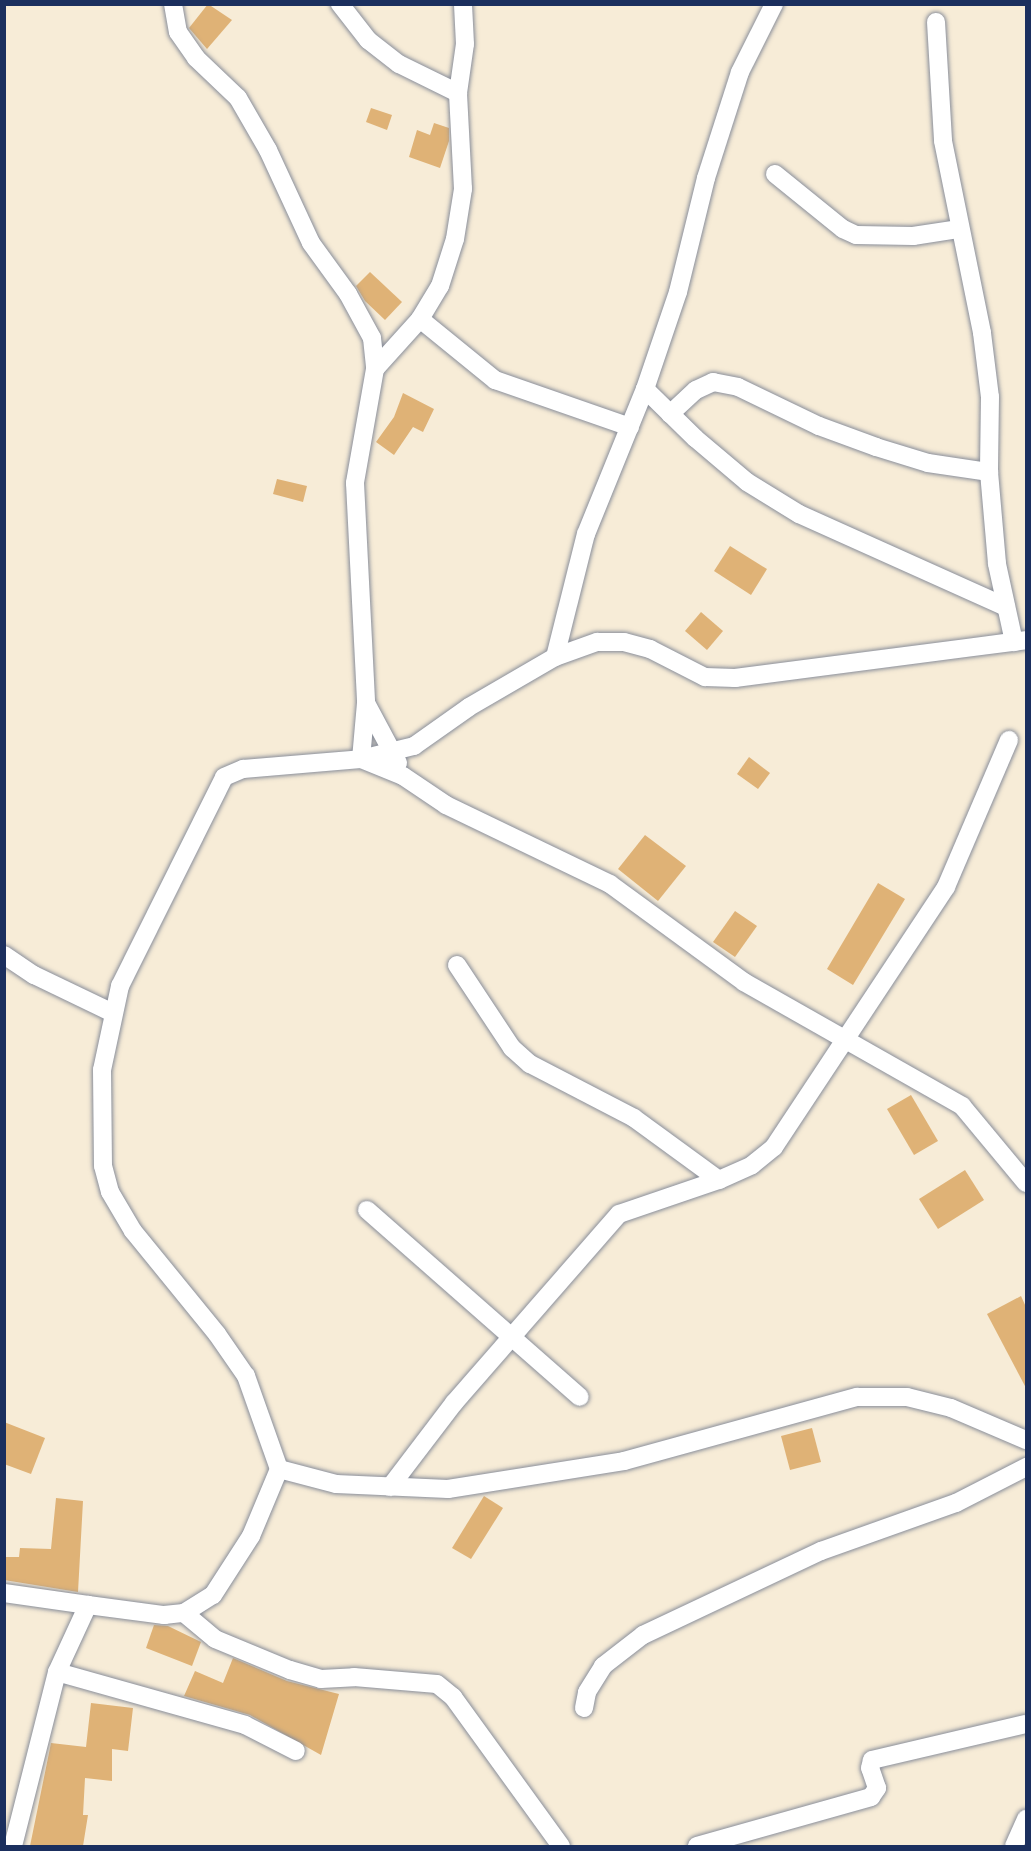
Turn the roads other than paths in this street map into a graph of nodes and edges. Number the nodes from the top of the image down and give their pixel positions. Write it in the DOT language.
graph roads {
  1 [pos="173,4"];
  2 [pos="340,4"];
  3 [pos="463,4"];
  4 [pos="774,4"];
  5 [pos="936,22"];
  6 [pos="458,93"];
  7 [pos="775,174"];
  8 [pos="959,229"];
  9 [pos="420,319"];
  10 [pos="375,369"];
  11 [pos="645,389"];
  12 [pos="670,414"];
  13 [pos="630,427"];
  14 [pos="989,472"];
  15 [pos="1006,608"];
  16 [pos="1020,641"];
  17 [pos="555,657"];
  18 [pos="366,703"];
  19 [pos="1009,740"];
  20 [pos="395,753"];
  21 [pos="361,759"];
  22 [pos="403,776"];
  23 [pos="4,955"];
  24 [pos="457,965"];
  25 [pos="113,1013"];
  26 [pos="845,1041"];
  27 [pos="718,1180"];
  28 [pos="1026,1183"];
  29 [pos="366,1210"];
  30 [pos="510,1338"];
  31 [pos="580,1397"];
  32 [pos="1026,1440"];
  33 [pos="1026,1467"];
  34 [pos="279,1469"];
  35 [pos="390,1487"];
  36 [pos="4,1593"];
  37 [pos="88,1605"];
  38 [pos="184,1613"];
  39 [pos="57,1672"];
  40 [pos="584,1708"];
  41 [pos="1026,1724"];
  42 [pos="296,1751"];
  43 [pos="1026,1819"];
  44 [pos="11,1833"];
  45 [pos="561,1846"];
  46 [pos="697,1846"];
  47 [pos="1014,1846"];
  1 -- 10 [label="street"];
  2 -- 6 [label="street"];
  3 -- 6 [label="street"];
  4 -- 11 [label="street"];
  5 -- 8 [label="street"];
  6 -- 9 [label="street"];
  7 -- 8 [label="street"];
  8 -- 14 [label="street"];
  9 -- 10 [label="street"];
  9 -- 13 [label="street"];
  10 -- 18 [label="street"];
  11 -- 12 [label="street"];
  11 -- 13 [label="street"];
  12 -- 14 [label="street"];
  12 -- 15 [label="street"];
  13 -- 17 [label="street"];
  14 -- 15 [label="street"];
  15 -- 16 [label="street"];
  16 -- 17 [label="street"];
  17 -- 20 [label="street"];
  18 -- 20 [label="street"];
  18 -- 21 [label="street"];
  19 -- 26 [label="street"];
  20 -- 21 [label="street"];
  20 -- 22 [label="street"];
  21 -- 22 [label="street"];
  21 -- 25 [label="street"];
  22 -- 26 [label="street"];
  23 -- 25 [label="street"];
  24 -- 27 [label="street"];
  25 -- 34 [label="street"];
  26 -- 27 [label="street"];
  26 -- 28 [label="street"];
  27 -- 30 [label="street"];
  29 -- 30 [label="street"];
  30 -- 31 [label="street"];
  30 -- 35 [label="street"];
  32 -- 35 [label="street"];
  33 -- 40 [label="street"];
  34 -- 35 [label="street"];
  34 -- 38 [label="street"];
  36 -- 37 [label="street"];
  37 -- 38 [label="street"];
  37 -- 39 [label="street"];
  38 -- 45 [label="street"];
  39 -- 42 [label="street"];
  39 -- 44 [label="street"];
  41 -- 46 [label="street"];
  43 -- 47 [label="street"];
}
